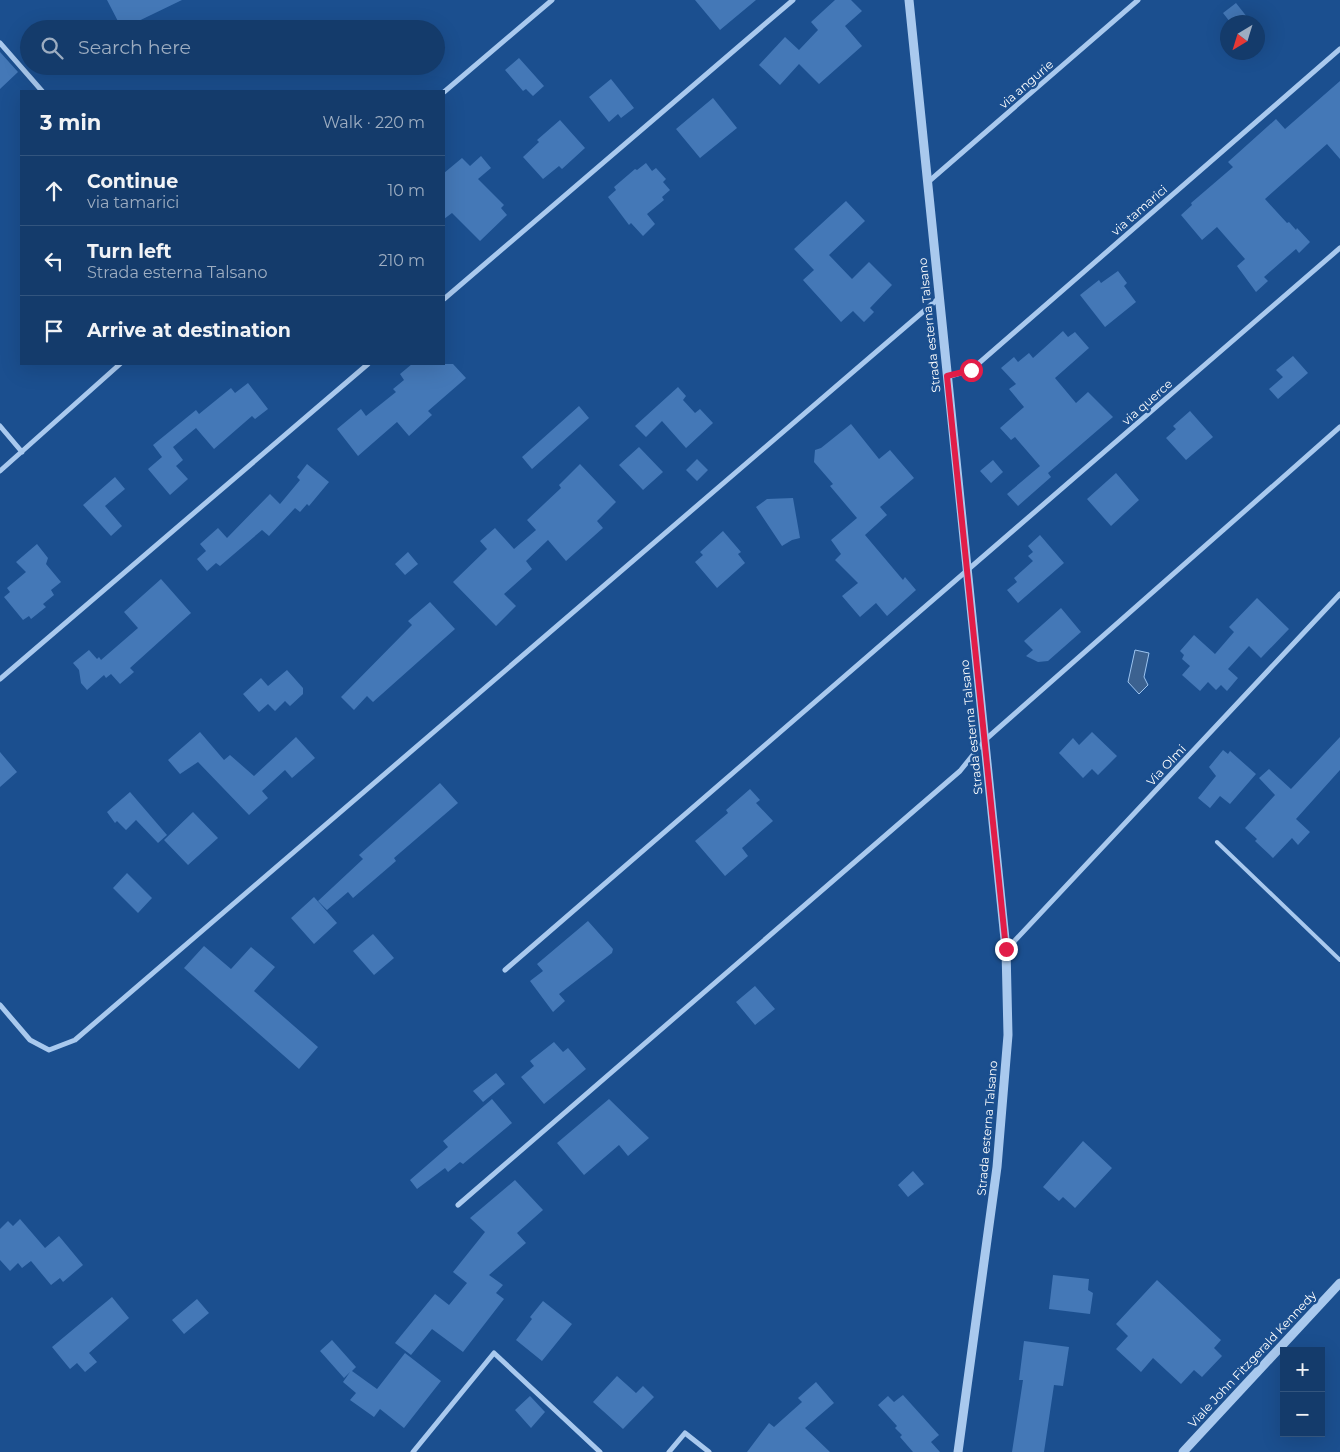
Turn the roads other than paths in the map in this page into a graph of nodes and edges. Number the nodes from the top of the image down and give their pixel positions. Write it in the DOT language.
graph roads {
  1 [pos="552,0"];
  2 [pos="793,0"];
  3 [pos="909,0"];
  4 [pos="1138,0"];
  5 [pos="0,44"];
  6 [pos="1340,49"];
  7 [pos="20,66"];
  8 [pos="28,75"];
  9 [pos="41,90"];
  10 [pos="445,91"];
  11 [pos="927,184"];
  12 [pos="1340,248"];
  13 [pos="445,298"];
  14 [pos="938,298"];
  15 [pos="119,365"];
  16 [pos="367,365"];
  17 [pos="947,376"];
  18 [pos="0,426"];
  19 [pos="1340,428"];
  20 [pos="22,452"];
  21 [pos="0,471"];
  22 [pos="967,571"];
  23 [pos="1340,594"];
  24 [pos="0,679"];
  25 [pos="985,740"];
  26 [pos="1217,842"];
  27 [pos="1006,949"];
  28 [pos="1340,960"];
  29 [pos="505,970"];
  30 [pos="0,1004"];
  31 [pos="458,1205"];
  32 [pos="1340,1283"];
  33 [pos="413,1452"];
  34 [pos="600,1452"];
  35 [pos="669,1452"];
  36 [pos="709,1452"];
  37 [pos="958,1452"];
  38 [pos="1183,1452"];
  1 -- 10 [label="street"];
  2 -- 13 [label="street"];
  3 -- 11 [label="street, Strada esterna Talsano"];
  4 -- 11 [label="street, via angurie"];
  5 -- 7 [label="street"];
  6 -- 17 [label="street, via tamarici"];
  8 -- 9 [label="street"];
  11 -- 14 [label="street, Strada esterna Talsano"];
  12 -- 22 [label="street, via querce"];
  14 -- 17 [label="street, Strada esterna Talsano"];
  14 -- 30 [label="street"];
  15 -- 20 [label="street"];
  16 -- 24 [label="street"];
  17 -- 22 [label="street, Strada esterna Talsano"];
  18 -- 20 [label="street"];
  19 -- 25 [label="street"];
  20 -- 21 [label="street"];
  22 -- 25 [label="street, Strada esterna Talsano"];
  22 -- 29 [label="street, via querce"];
  23 -- 27 [label="street, Via Olmi"];
  25 -- 27 [label="street, Strada esterna Talsano"];
  25 -- 31 [label="street"];
  26 -- 28 [label="lane"];
  27 -- 37 [label="street, Strada esterna Talsano"];
  32 -- 38 [label="street, Viale John Fitzgerald Kennedy"];
  33 -- 34 [label="street"];
  35 -- 36 [label="street"];
}
